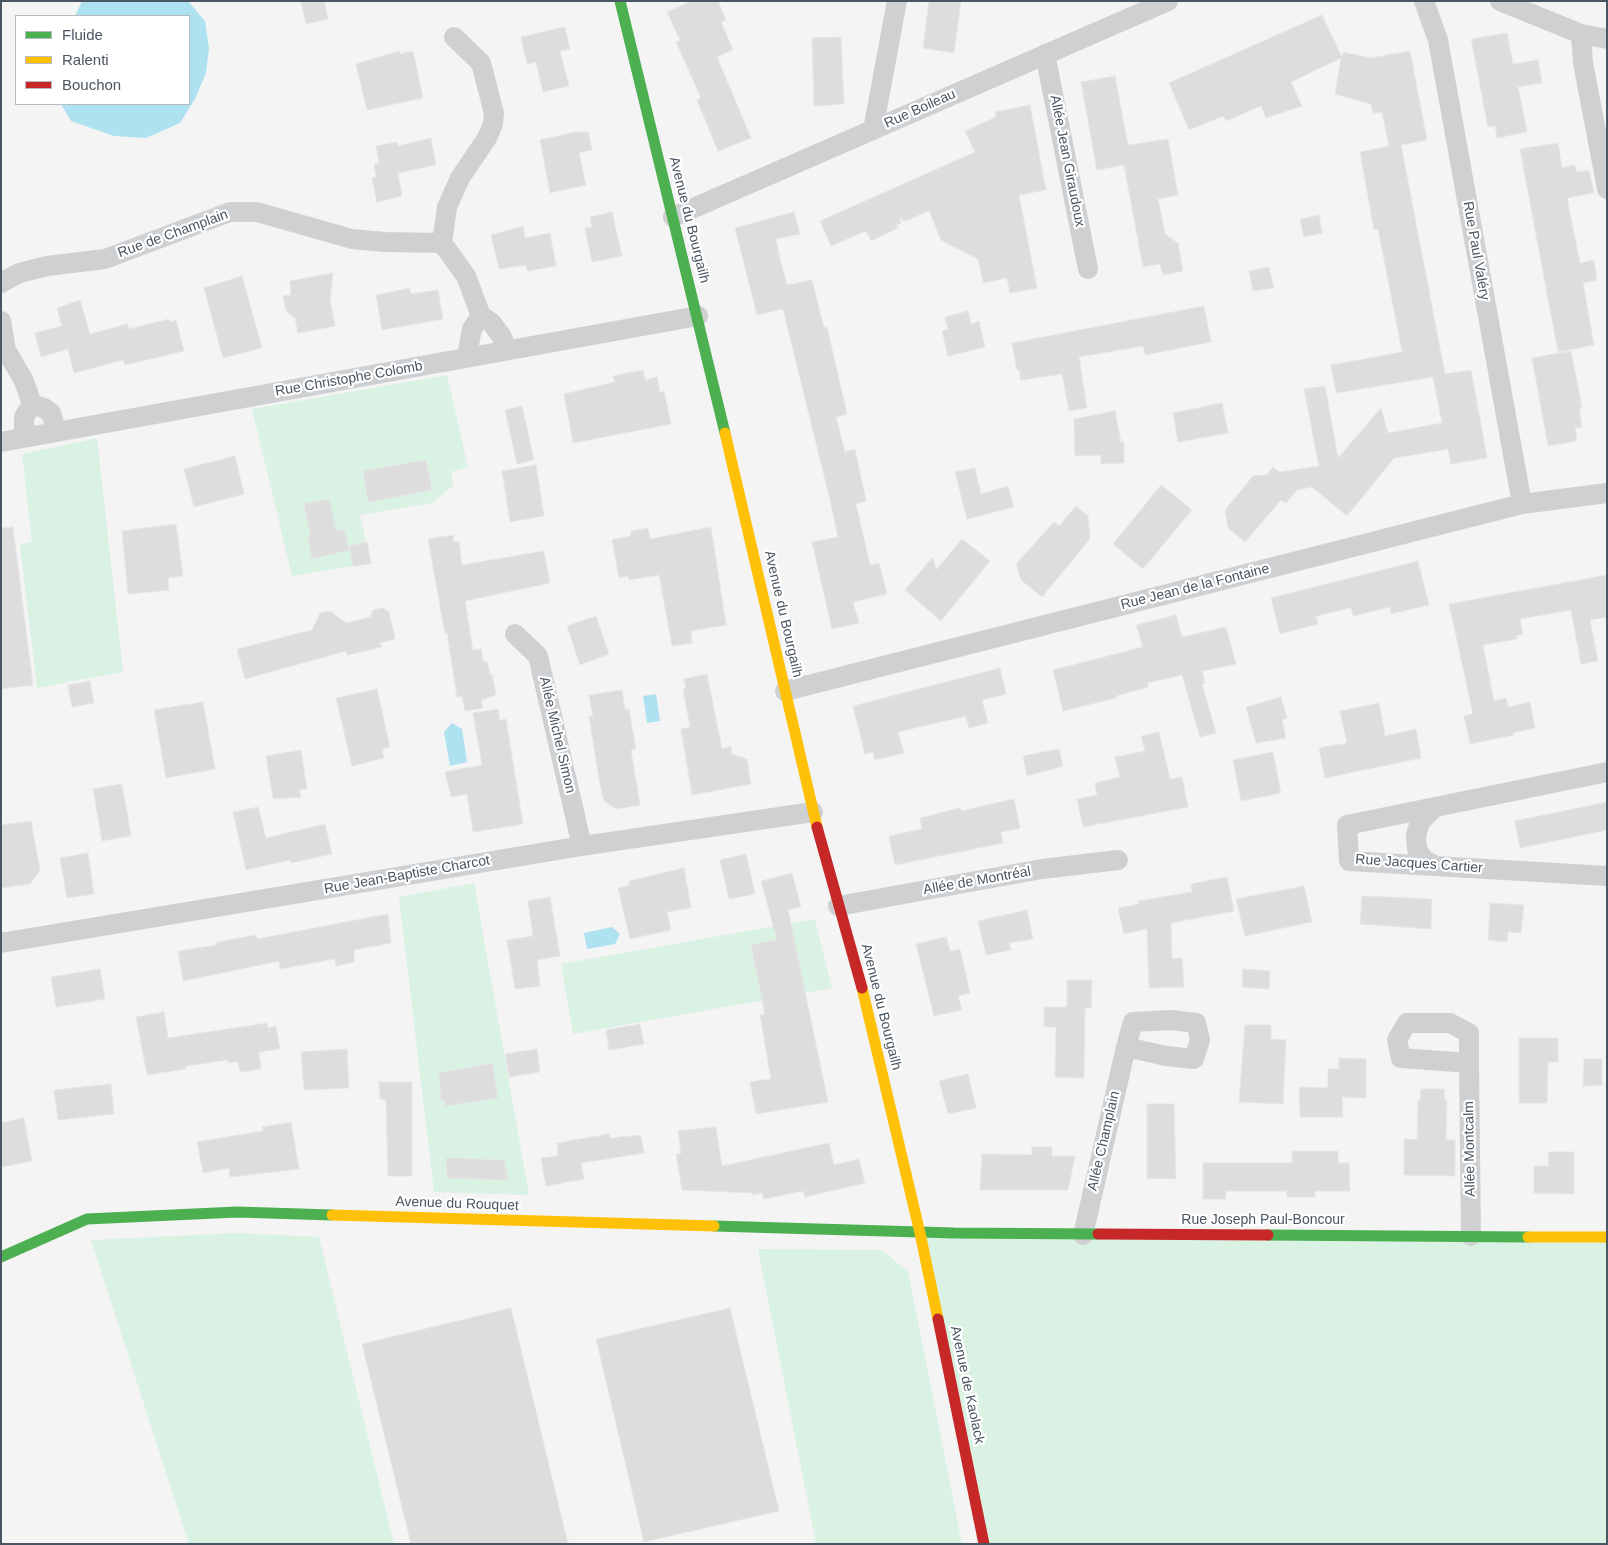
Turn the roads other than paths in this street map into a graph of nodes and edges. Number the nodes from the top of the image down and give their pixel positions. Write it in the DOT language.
graph roads {
  1 [pos="620,1"];
  2 [pos="897,1"];
  3 [pos="1168,1"];
  4 [pos="1424,1"];
  5 [pos="1500,1"];
  6 [pos="1581,34"];
  7 [pos="454,37"];
  8 [pos="1607,39"];
  9 [pos="1045,54"];
  10 [pos="873,130"];
  11 [pos="1607,189"];
  12 [pos="672,217"];
  13 [pos="442,243"];
  14 [pos="1088,269"];
  15 [pos="1,283"];
  16 [pos="481,316"];
  17 [pos="698,316"];
  18 [pos="1,321"];
  19 [pos="507,350"];
  20 [pos="469,357"];
  21 [pos="32,404"];
  22 [pos="57,432"];
  23 [pos="24,438"];
  24 [pos="1,442"];
  25 [pos="1607,493"];
  26 [pos="1522,504"];
  27 [pos="515,634"];
  28 [pos="785,691"];
  29 [pos="1607,772"];
  30 [pos="1435,807"];
  31 [pos="813,812"];
  32 [pos="582,846"];
  33 [pos="1118,860"];
  34 [pos="1436,866"];
  35 [pos="1607,876"];
  36 [pos="838,906"];
  37 [pos="1,943"];
  38 [pos="1126,1047"];
  39 [pos="1469,1063"];
  40 [pos="920,1233"];
  41 [pos="1083,1235"];
  42 [pos="1471,1236"];
  43 [pos="1607,1237"];
  44 [pos="1,1257"];
  45 [pos="984,1544"];
  1 -- 12 [label="street, Avenue du Bourgailh"];
  2 -- 10 [label="street"];
  3 -- 9 [label="street, Rue Boileau"];
  4 -- 26 [label="street, Rue Paul Valéry"];
  5 -- 6 [label="street"];
  6 -- 8 [label="street"];
  6 -- 11 [label="street"];
  7 -- 13 [label="street"];
  9 -- 10 [label="street, Rue Boileau"];
  9 -- 14 [label="street, Allée Jean Giraudoux"];
  10 -- 12 [label="street, Rue Boileau"];
  12 -- 17 [label="street, Avenue du Bourgailh"];
  13 -- 15 [label="street, Rue de Champlain"];
  13 -- 16 [label="street"];
  16 -- 19 [label="street"];
  16 -- 20 [label="street"];
  17 -- 19 [label="street, Rue Christophe Colomb"];
  17 -- 28 [label="street, Avenue du Bourgailh"];
  18 -- 21 [label="street"];
  19 -- 20 [label="street, Rue Christophe Colomb"];
  20 -- 22 [label="street, Rue Christophe Colomb"];
  21 -- 22 [label="street"];
  21 -- 23 [label="street"];
  22 -- 23 [label="street, Rue Christophe Colomb"];
  23 -- 24 [label="street, Rue Christophe Colomb"];
  25 -- 26 [label="street, Rue Jean de la Fontaine"];
  26 -- 28 [label="street, Rue Jean de la Fontaine"];
  27 -- 32 [label="street, Allée Michel Simon"];
  28 -- 31 [label="street, Avenue du Bourgailh"];
  29 -- 30 [label="street, Rue Jacques Cartier"];
  30 -- 34 [label="street"];
  30 -- 34 [label="street, Rue Jacques Cartier"];
  31 -- 32 [label="street, Rue Jean-Baptiste Charcot"];
  31 -- 36 [label="street, Avenue du Bourgailh"];
  32 -- 37 [label="street, Rue Jean-Baptiste Charcot"];
  33 -- 36 [label="street, Allée de Montréal"];
  34 -- 35 [label="street, Rue Jacques Cartier"];
  36 -- 40 [label="street, Avenue du Bourgailh"];
  38 -- 41 [label="street, Allée Champlain"];
  39 -- 42 [label="street, Allée Montcalm"];
  40 -- 41 [label="street, Rue Joseph Paul-Boncour"];
  40 -- 44 [label="street, Avenue du Rouquet"];
  40 -- 45 [label="street, Avenue de Kaolack"];
  41 -- 42 [label="street, Rue Joseph Paul-Boncour"];
  42 -- 43 [label="street, Rue Joseph Paul-Boncour"];
}
